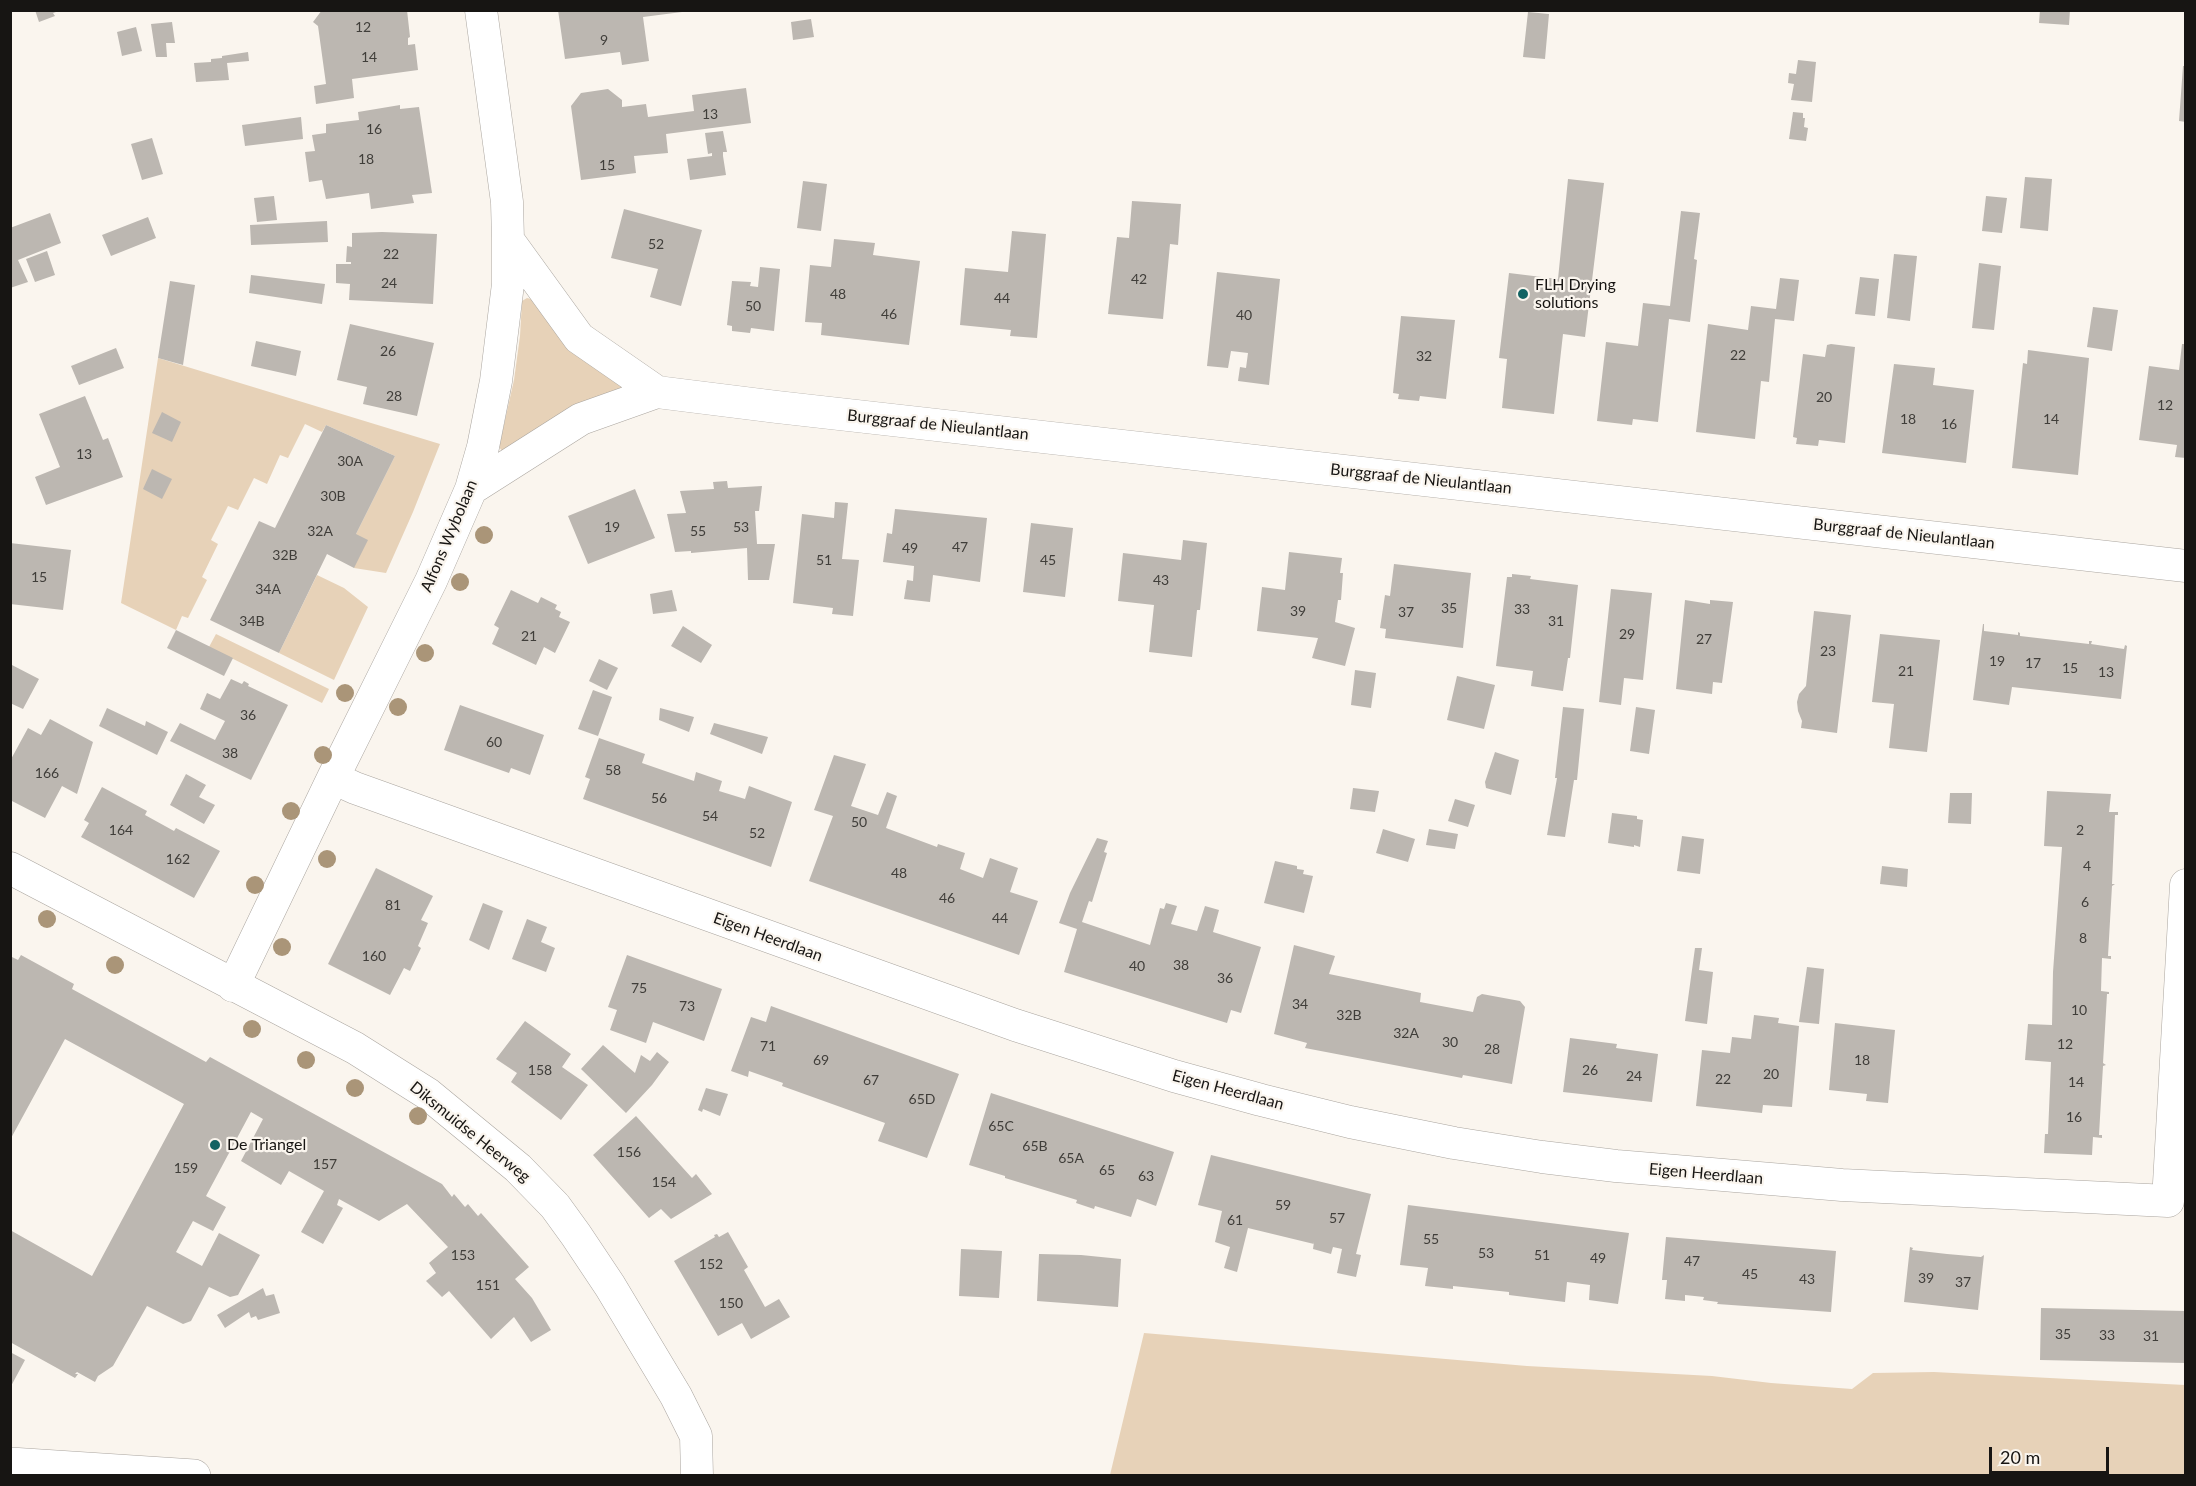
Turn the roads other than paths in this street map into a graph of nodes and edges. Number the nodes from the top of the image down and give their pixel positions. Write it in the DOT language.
graph roads {
  1 [pos="481,10"];
  2 [pos="508,240"];
  3 [pos="657,392"];
  4 [pos="471,489"];
  5 [pos="2186,566"];
  6 [pos="333,778"];
  7 [pos="10,868"];
  8 [pos="2186,885"];
  9 [pos="233,986"];
  10 [pos="10,1464"];
  11 [pos="194,1476"];
  12 [pos="697,1476"];
  1 -- 2 [label="street, Alfons Wybolaan"];
  2 -- 3 [label="street, Burggraaf de Nieulantlaan"];
  2 -- 4 [label="street, Alfons Wybolaan"];
  3 -- 4 [label="street, Burggraaf de Nieulantlaan"];
  3 -- 5 [label="street, Burggraaf de Nieulantlaan"];
  4 -- 6 [label="street, Alfons Wybolaan"];
  6 -- 8 [label="street, Eigen Heerdlaan"];
  6 -- 9 [label="street, Alfons Wybolaan"];
  7 -- 9 [label="street, Diksmuidse Heerweg"];
  9 -- 12 [label="street, Diksmuidse Heerweg"];
  10 -- 11 [label="street"];
}
